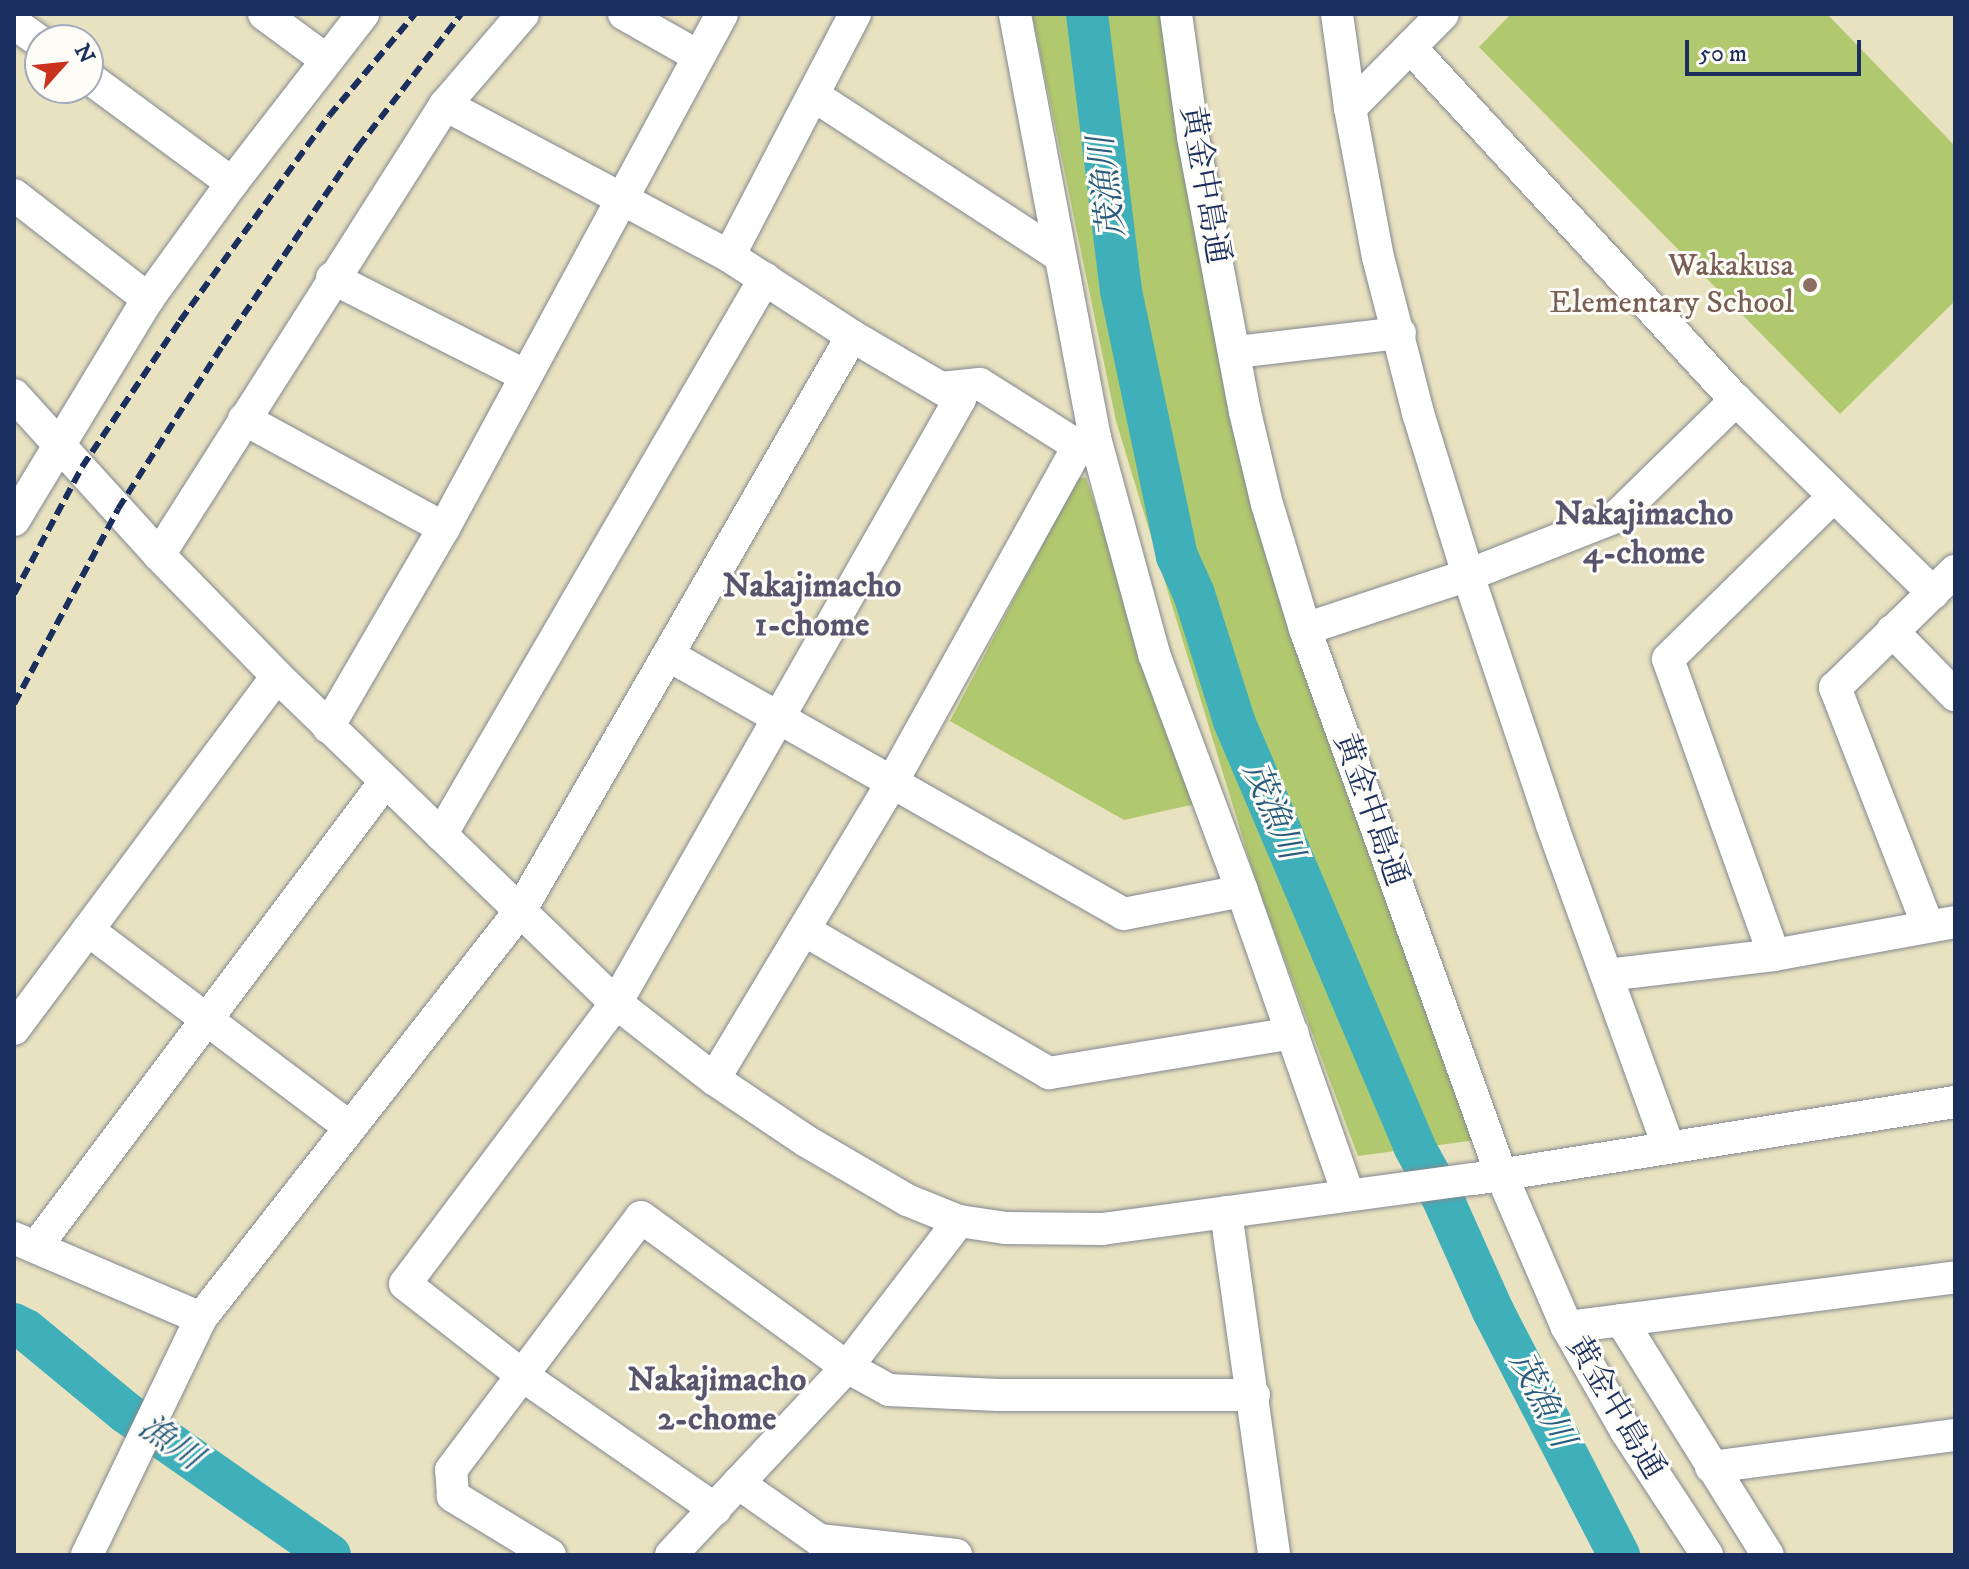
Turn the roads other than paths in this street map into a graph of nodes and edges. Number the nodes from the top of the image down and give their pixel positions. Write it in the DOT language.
graph roads {
  1 [pos="264,14"];
  2 [pos="363,14"];
  3 [pos="523,14"];
  4 [pos="624,14"];
  5 [pos="722,14"];
  6 [pos="855,14"];
  7 [pos="1015,14"];
  8 [pos="1176,14"];
  9 [pos="1337,14"];
  10 [pos="1443,14"];
  11 [pos="1410,47"];
  12 [pos="698,56"];
  13 [pos="325,59"];
  14 [pos="104,89"];
  15 [pos="813,95"];
  16 [pos="445,105"];
  17 [pos="1350,108"];
  18 [pos="232,183"];
  19 [pos="14,195"];
  20 [pos="620,198"];
  21 [pos="729,256"];
  22 [pos="1060,256"];
  23 [pos="332,278"];
  24 [pos="765,278"];
  25 [pos="148,299"];
  26 [pos="1400,333"];
  27 [pos="852,336"];
  28 [pos="1236,352"];
  29 [pos="526,376"];
  30 [pos="941,388"];
  31 [pos="14,395"];
  32 [pos="1736,400"];
  33 [pos="244,419"];
  34 [pos="1087,442"];
  35 [pos="62,443"];
  36 [pos="1833,497"];
  37 [pos="14,520"];
  38 [pos="444,528"];
  39 [pos="159,555"];
  40 [pos="1468,575"];
  41 [pos="1944,582"];
  42 [pos="1305,629"];
  43 [pos="1892,631"];
  44 [pos="668,655"];
  45 [pos="277,676"];
  46 [pos="1955,695"];
  47 [pos="781,719"];
  48 [pos="328,727"];
  49 [pos="384,783"];
  50 [pos="891,784"];
  51 [pos="441,835"];
  52 [pos="1242,891"];
  53 [pos="520,911"];
  54 [pos="1941,924"];
  55 [pos="88,930"];
  56 [pos="804,930"];
  57 [pos="1774,955"];
  58 [pos="1607,975"];
  59 [pos="616,1003"];
  60 [pos="208,1020"];
  61 [pos="14,1029"];
  62 [pos="1293,1033"];
  63 [pos="714,1079"];
  64 [pos="1955,1102"];
  65 [pos="349,1127"];
  66 [pos="1668,1146"];
  67 [pos="1487,1176"];
  68 [pos="1348,1194"];
  69 [pos="1226,1212"];
  70 [pos="959,1221"];
  71 [pos="25,1242"];
  72 [pos="1955,1277"];
  73 [pos="201,1318"];
  74 [pos="1621,1320"];
  75 [pos="1567,1327"];
  76 [pos="847,1367"];
  77 [pos="523,1376"];
  78 [pos="1254,1395"];
  79 [pos="1955,1435"];
  80 [pos="1711,1467"];
  81 [pos="738,1483"];
  82 [pos="715,1509"];
  83 [pos="87,1555"];
  84 [pos="550,1555"];
  85 [pos="671,1555"];
  86 [pos="956,1555"];
  87 [pos="1274,1555"];
  88 [pos="1707,1555"];
  89 [pos="1768,1555"];
  1 -- 13 [label="street"];
  2 -- 13 [label="street"];
  3 -- 16 [label="street"];
  4 -- 12 [label="street"];
  5 -- 12 [label="street"];
  6 -- 15 [label="street"];
  7 -- 22 [label="street"];
  8 -- 28 [label="street, 黄金中島通"];
  9 -- 17 [label="street"];
  10 -- 11 [label="street"];
  11 -- 17 [label="street"];
  11 -- 32 [label="street"];
  12 -- 20 [label="street"];
  13 -- 18 [label="street"];
  14 -- 18 [label="street"];
  15 -- 21 [label="street"];
  15 -- 22 [label="street"];
  16 -- 20 [label="street"];
  16 -- 23 [label="street"];
  17 -- 26 [label="street"];
  18 -- 25 [label="street"];
  19 -- 25 [label="street"];
  20 -- 21 [label="street"];
  20 -- 29 [label="street"];
  21 -- 24 [label="street"];
  22 -- 34 [label="street"];
  23 -- 29 [label="street"];
  23 -- 33 [label="street"];
  24 -- 27 [label="street"];
  24 -- 51 [label="street"];
  25 -- 35 [label="street"];
  26 -- 28 [label="street"];
  26 -- 40 [label="street"];
  27 -- 30 [label="street"];
  27 -- 44 [label="street"];
  28 -- 42 [label="street, 黄金中島通"];
  29 -- 38 [label="street"];
  30 -- 34 [label="street"];
  30 -- 47 [label="street"];
  31 -- 35 [label="street"];
  32 -- 36 [label="street"];
  32 -- 40 [label="street"];
  33 -- 38 [label="street"];
  33 -- 39 [label="street"];
  34 -- 50 [label="street"];
  34 -- 52 [label="street"];
  35 -- 37 [label="street"];
  35 -- 39 [label="street"];
  36 -- 41 [label="street"];
  36 -- 57 [label="street"];
  38 -- 48 [label="street"];
  39 -- 45 [label="street"];
  40 -- 42 [label="street"];
  40 -- 58 [label="street"];
  41 -- 43 [label="street"];
  42 -- 67 [label="street, 黄金中島通"];
  43 -- 46 [label="street"];
  43 -- 54 [label="street"];
  44 -- 47 [label="street"];
  44 -- 53 [label="street"];
  45 -- 48 [label="street"];
  45 -- 55 [label="street"];
  47 -- 50 [label="street"];
  47 -- 59 [label="street"];
  48 -- 49 [label="street"];
  49 -- 51 [label="street"];
  49 -- 60 [label="street"];
  50 -- 52 [label="street"];
  50 -- 56 [label="street"];
  51 -- 53 [label="street"];
  52 -- 62 [label="street"];
  53 -- 59 [label="street"];
  53 -- 65 [label="street"];
  54 -- 57 [label="street"];
  55 -- 60 [label="street"];
  55 -- 61 [label="street"];
  56 -- 62 [label="street"];
  56 -- 63 [label="street"];
  57 -- 58 [label="street"];
  58 -- 66 [label="street"];
  59 -- 63 [label="street"];
  59 -- 77 [label="street"];
  60 -- 65 [label="street"];
  60 -- 71 [label="street"];
  62 -- 68 [label="street"];
  63 -- 70 [label="street"];
  64 -- 66 [label="street"];
  65 -- 73 [label="street"];
  66 -- 67 [label="street"];
  67 -- 68 [label="street"];
  67 -- 75 [label="street, 黄金中島通"];
  68 -- 69 [label="street"];
  69 -- 70 [label="street"];
  69 -- 78 [label="street"];
  70 -- 76 [label="street"];
  71 -- 73 [label="street"];
  72 -- 74 [label="street"];
  73 -- 83 [label="street"];
  74 -- 75 [label="street"];
  74 -- 80 [label="street"];
  75 -- 88 [label="street, 黄金中島通"];
  76 -- 77 [label="street"];
  76 -- 78 [label="street"];
  76 -- 81 [label="street"];
  77 -- 82 [label="street"];
  77 -- 84 [label="street"];
  78 -- 87 [label="street"];
  79 -- 80 [label="street"];
  80 -- 89 [label="street"];
  81 -- 82 [label="street"];
  81 -- 86 [label="street"];
  82 -- 85 [label="street"];
}
